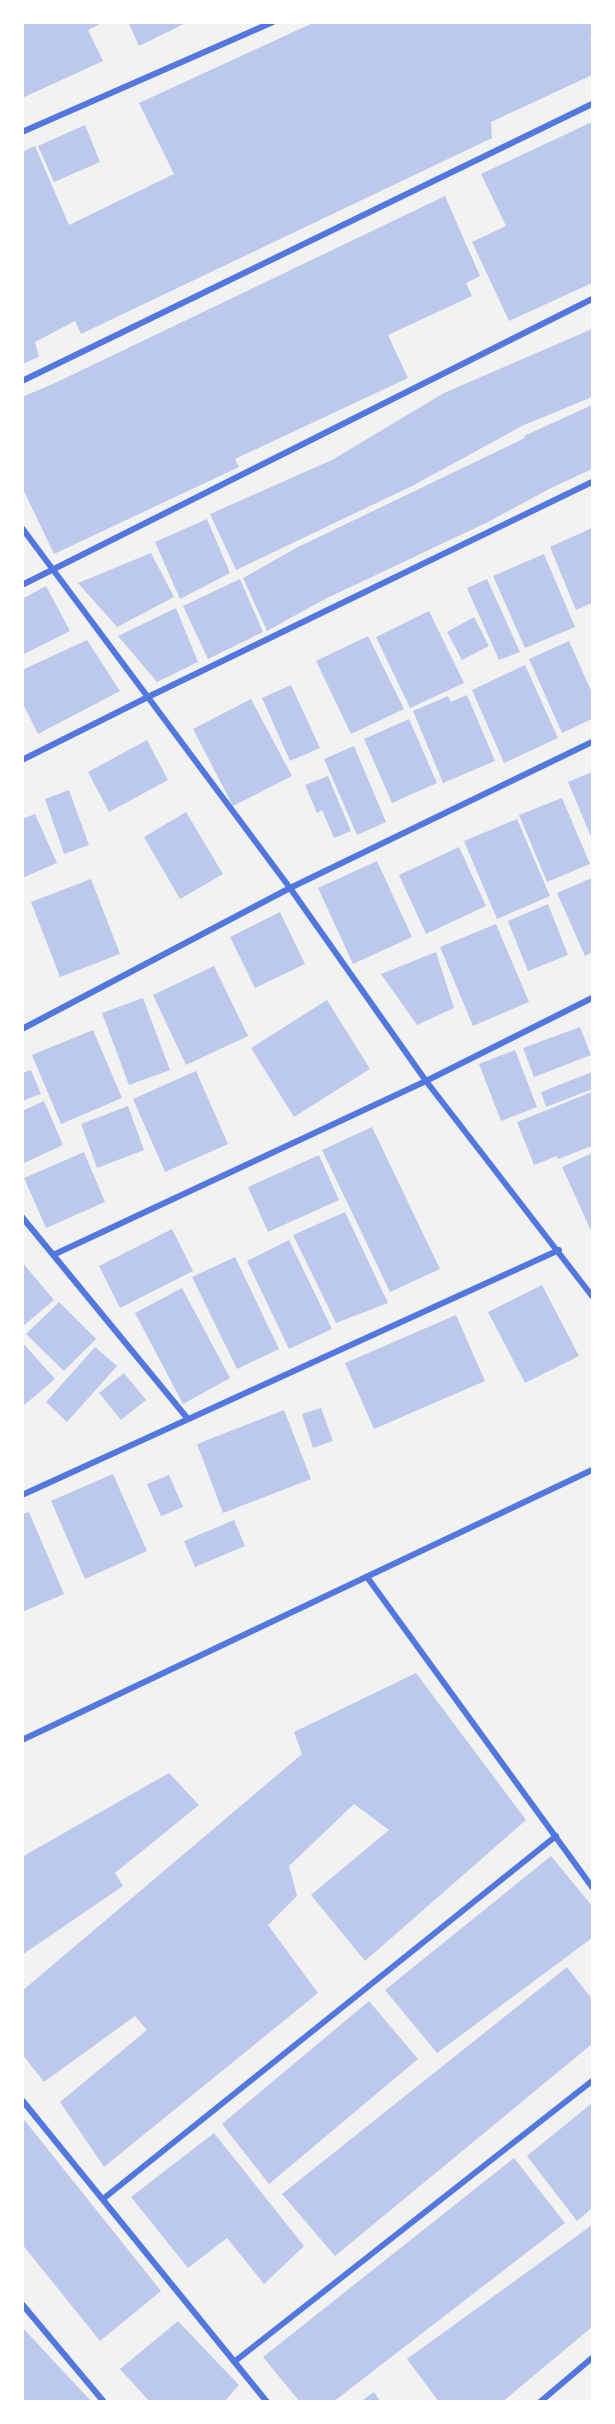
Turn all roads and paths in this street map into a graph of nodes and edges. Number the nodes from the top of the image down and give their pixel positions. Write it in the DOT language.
graph roads {
  1 [pos="273,22"];
  2 [pos="592,104"];
  3 [pos="22,132"];
  4 [pos="592,299"];
  5 [pos="22,381"];
  6 [pos="592,482"];
  7 [pos="22,528"];
  8 [pos="54,570"];
  9 [pos="22,585"];
  10 [pos="148,697"];
  11 [pos="592,742"];
  12 [pos="22,760"];
  13 [pos="290,888"];
  14 [pos="592,998"];
  15 [pos="22,1029"];
  16 [pos="426,1081"];
  17 [pos="22,1217"];
  18 [pos="559,1250"];
  19 [pos="53,1255"];
  20 [pos="592,1296"];
  21 [pos="188,1419"];
  22 [pos="592,1470"];
  23 [pos="22,1495"];
  24 [pos="367,1576"];
  25 [pos="22,1740"];
  26 [pos="556,1836"];
  27 [pos="592,1887"];
  28 [pos="592,2081"];
  29 [pos="22,2100"];
  30 [pos="102,2199"];
  31 [pos="22,2304"];
  32 [pos="592,2358"];
  33 [pos="234,2362"];
  34 [pos="104,2402"];
  35 [pos="267,2402"];
  36 [pos="540,2402"];
  1 -- 3 [label="street"];
  2 -- 5 [label="street"];
  4 -- 8 [label="street"];
  6 -- 10 [label="street"];
  7 -- 8 [label="street"];
  8 -- 9 [label="street"];
  8 -- 10 [label="street"];
  10 -- 12 [label="street"];
  10 -- 13 [label="street"];
  11 -- 13 [label="street"];
  13 -- 15 [label="street"];
  13 -- 16 [label="street"];
  14 -- 16 [label="street"];
  16 -- 18 [label="street"];
  16 -- 19 [label="street"];
  17 -- 19 [label="street"];
  18 -- 20 [label="street"];
  18 -- 21 [label="street"];
  19 -- 21 [label="street"];
  21 -- 23 [label="street"];
  22 -- 24 [label="street"];
  24 -- 25 [label="street"];
  24 -- 26 [label="street"];
  26 -- 27 [label="street"];
  26 -- 30 [label="street"];
  28 -- 33 [label="street"];
  29 -- 30 [label="street"];
  30 -- 33 [label="street"];
  31 -- 34 [label="street"];
  32 -- 36 [label="street"];
  33 -- 35 [label="street"];
}
